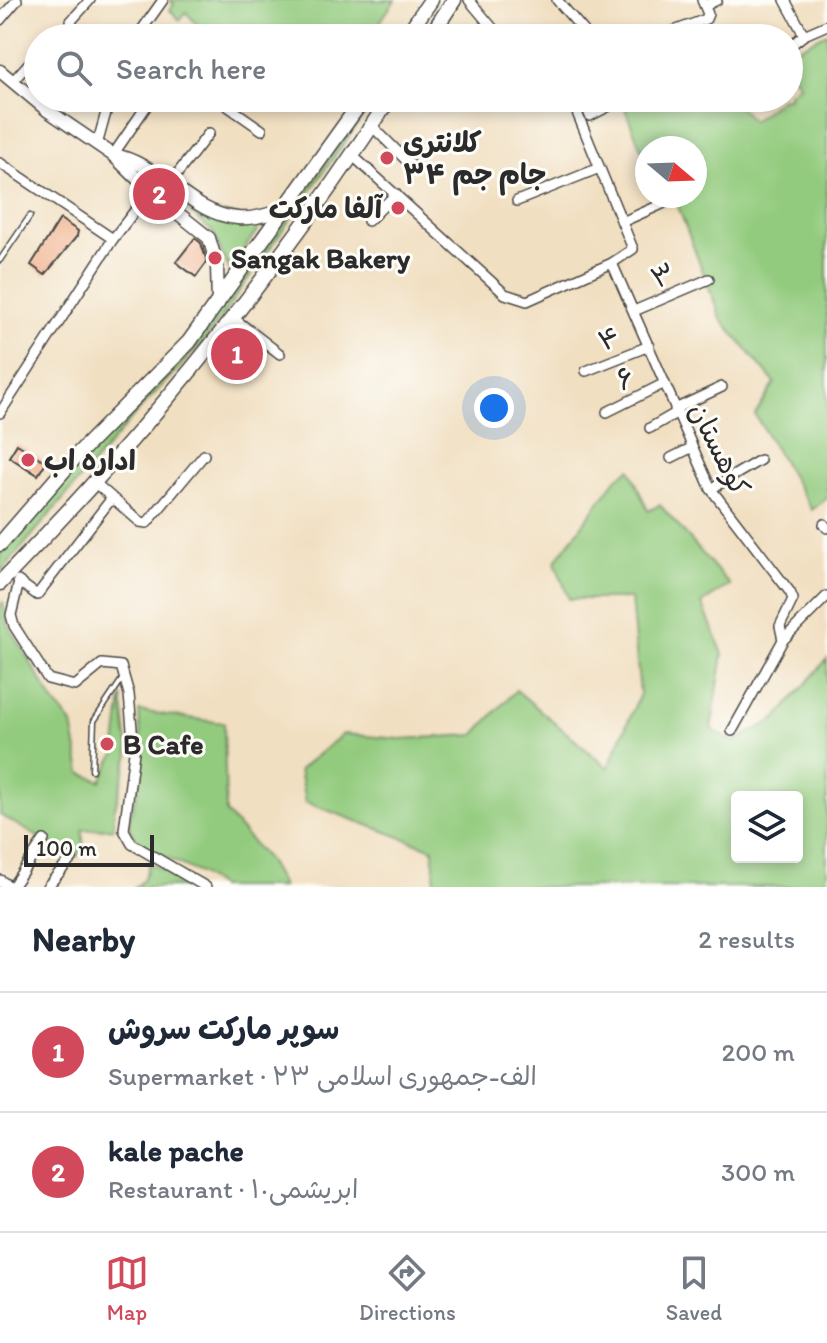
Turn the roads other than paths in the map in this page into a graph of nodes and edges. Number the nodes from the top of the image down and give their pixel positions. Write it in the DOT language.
graph roads {
  1 [pos="17,0"];
  2 [pos="90,0"];
  3 [pos="431,0"];
  4 [pos="454,0"];
  5 [pos="469,0"];
  6 [pos="557,0"];
  7 [pos="717,0"];
  8 [pos="785,0"];
  9 [pos="164,1"];
  10 [pos="704,3"];
  11 [pos="0,20"];
  12 [pos="71,21"];
  13 [pos="147,24"];
  14 [pos="415,24"];
  15 [pos="438,24"];
  16 [pos="489,24"];
  17 [pos="578,24"];
  18 [pos="693,24"];
  19 [pos="798,24"];
  20 [pos="827,25"];
  21 [pos="804,35"];
  22 [pos="24,69"];
  23 [pos="0,71"];
  24 [pos="13,81"];
  25 [pos="24,90"];
  26 [pos="50,112"];
  27 [pos="106,112"];
  28 [pos="142,112"];
  29 [pos="236,112"];
  30 [pos="354,112"];
  31 [pos="381,112"];
  32 [pos="576,112"];
  33 [pos="372,126"];
  34 [pos="262,130"];
  35 [pos="209,133"];
  36 [pos="97,145"];
  37 [pos="113,155"];
  38 [pos="352,155"];
  39 [pos="0,163"];
  40 [pos="412,166"];
  41 [pos="597,169"];
  42 [pos="170,183"];
  43 [pos="150,191"];
  44 [pos="396,194"];
  45 [pos="517,201"];
  46 [pos="653,208"];
  47 [pos="287,209"];
  48 [pos="30,216"];
  49 [pos="368,221"];
  50 [pos="622,222"];
  51 [pos="113,239"];
  52 [pos="0,260"];
  53 [pos="612,263"];
  54 [pos="709,279"];
  55 [pos="218,304"];
  56 [pos="634,311"];
  57 [pos="232,317"];
  58 [pos="649,346"];
  59 [pos="280,354"];
  60 [pos="586,371"];
  61 [pos="663,384"];
  62 [pos="722,387"];
  63 [pos="676,411"];
  64 [pos="607,412"];
  65 [pos="0,413"];
  66 [pos="650,428"];
  67 [pos="691,448"];
  68 [pos="204,455"];
  69 [pos="671,458"];
  70 [pos="760,460"];
  71 [pos="94,482"];
  72 [pos="711,489"];
  73 [pos="112,498"];
  74 [pos="0,544"];
  75 [pos="10,579"];
  76 [pos="827,596"];
  77 [pos="783,640"];
  78 [pos="124,676"];
  79 [pos="732,731"];
  80 [pos="92,770"];
  81 [pos="44,840"];
  82 [pos="72,858"];
  83 [pos="0,881"];
  84 [pos="11,887"];
  85 [pos="47,887"];
  86 [pos="206,887"];
  1 -- 11 [label="street"];
  2 -- 12 [label="street"];
  3 -- 14 [label="main road"];
  4 -- 15 [label="main road"];
  5 -- 16 [label="street"];
  6 -- 17 [label="street"];
  7 -- 10 [label="street"];
  8 -- 19 [label="street"];
  9 -- 13 [label="street"];
  10 -- 18 [label="street"];
  20 -- 21 [label="street"];
  22 -- 24 [label="street"];
  23 -- 24 [label="main road"];
  24 -- 25 [label="main road"];
  26 -- 36 [label="main road"];
  27 -- 36 [label="street"];
  28 -- 37 [label="street"];
  29 -- 34 [label="street"];
  30 -- 47 [label="main road"];
  31 -- 33 [label="main road"];
  32 -- 41 [label="street"];
  33 -- 38 [label="main road"];
  33 -- 40 [label="street"];
  35 -- 42 [label="street"];
  36 -- 37 [label="main road"];
  37 -- 42 [label="main road"];
  37 -- 43 [label="main road"];
  38 -- 44 [label="street"];
  38 -- 57 [label="main road"];
  39 -- 51 [label="street"];
  41 -- 45 [label="street"];
  41 -- 50 [label="street"];
  42 -- 47 [label="main road"];
  43 -- 51 [label="street"];
  43 -- 55 [label="main road"];
  44 -- 49 [label="street"];
  44 -- 53 [label="street"];
  46 -- 50 [label="street"];
  47 -- 55 [label="main road"];
  48 -- 52 [label="lane"];
  50 -- 53 [label="street"];
  51 -- 65 [label="street"];
  53 -- 56 [label="street, کوهستان"];
  54 -- 56 [label="street, ۳"];
  55 -- 74 [label="main road"];
  56 -- 58 [label="street, کوهستان"];
  57 -- 59 [label="street"];
  57 -- 71 [label="main road"];
  58 -- 60 [label="street, ۴"];
  58 -- 61 [label="street, کوهستان"];
  61 -- 63 [label="street, کوهستان"];
  61 -- 64 [label="street, ۶"];
  62 -- 63 [label="street"];
  63 -- 66 [label="street"];
  63 -- 67 [label="street, کوهستان"];
  67 -- 69 [label="street"];
  67 -- 72 [label="street, کوهستان"];
  68 -- 73 [label="street"];
  70 -- 72 [label="street"];
  71 -- 73 [label="street"];
  71 -- 75 [label="main road"];
  72 -- 77 [label="street, کوهستان"];
  73 -- 75 [label="street"];
  75 -- 78 [label="street"];
  76 -- 77 [label="street, کوهستان"];
  77 -- 79 [label="street, کوهستان"];
  78 -- 80 [label="lane"];
  78 -- 86 [label="street"];
  81 -- 84 [label="street"];
  82 -- 85 [label="street"];
  83 -- 84 [label="street"];
}
